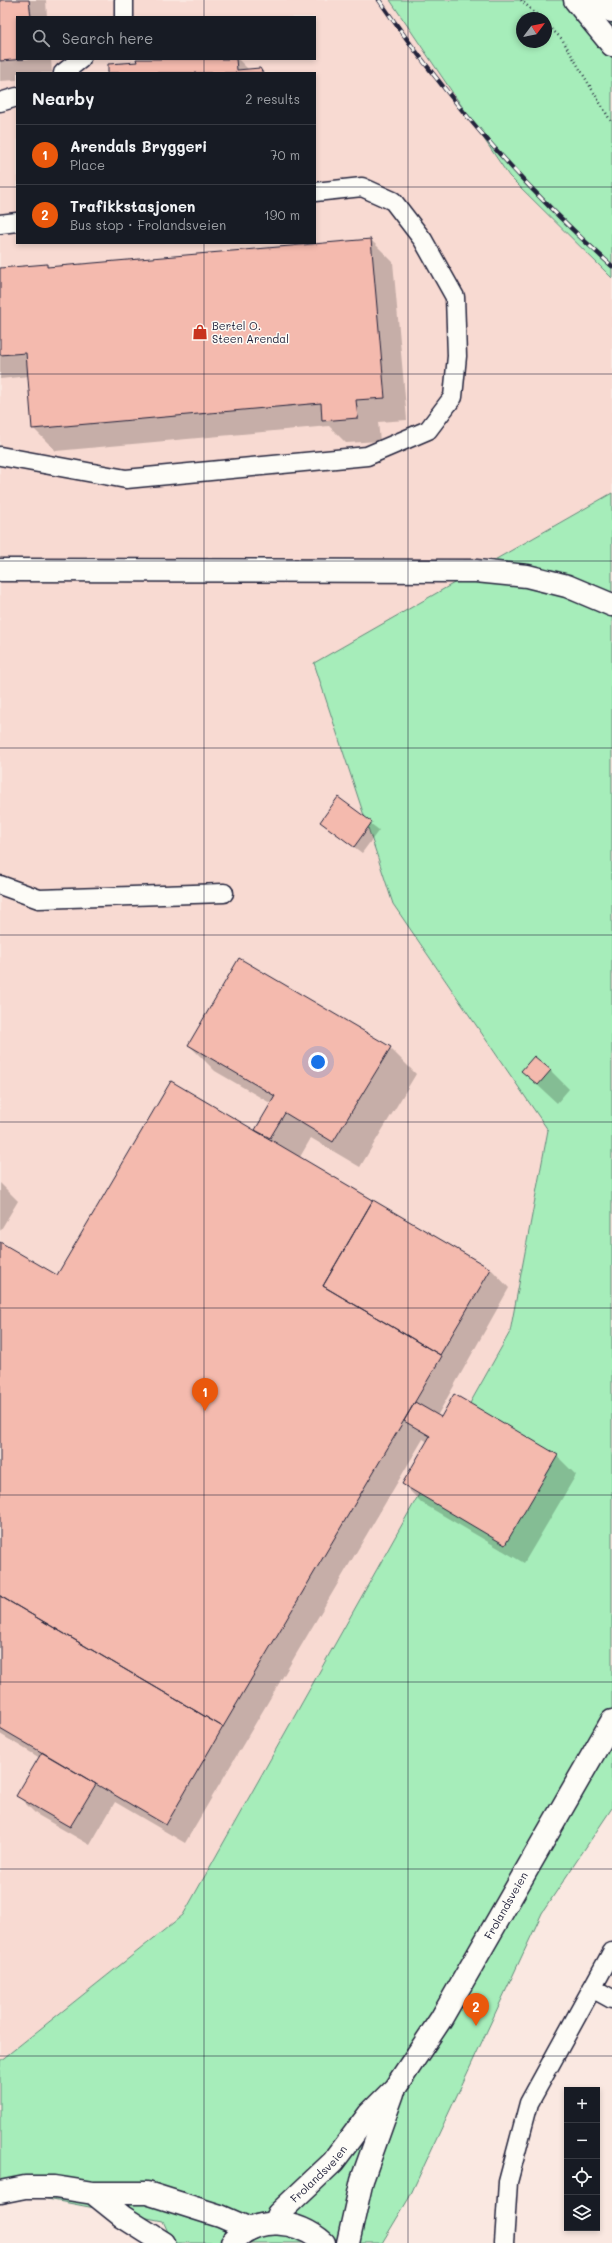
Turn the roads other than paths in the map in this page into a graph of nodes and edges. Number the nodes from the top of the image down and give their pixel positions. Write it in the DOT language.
graph roads {
  1 [pos="124,0"];
  2 [pos="575,0"];
  3 [pos="592,0"];
  4 [pos="612,11"];
  5 [pos="124,16"];
  6 [pos="612,45"];
  7 [pos="80,60"];
  8 [pos="64,72"];
  9 [pos="16,97"];
  10 [pos="0,102"];
  11 [pos="316,192"];
  12 [pos="16,222"];
  13 [pos="0,224"];
  14 [pos="0,456"];
  15 [pos="0,570"];
  16 [pos="612,605"];
  17 [pos="0,885"];
  18 [pos="224,893"];
  19 [pos="612,1721"];
  20 [pos="612,1952"];
  21 [pos="592,1988"];
  22 [pos="612,2000"];
  23 [pos="395,2088"];
  24 [pos="0,2192"];
  25 [pos="93,2193"];
  26 [pos="274,2223"];
  27 [pos="250,2229"];
  28 [pos="164,2243"];
  29 [pos="232,2243"];
  30 [pos="324,2243"];
  31 [pos="348,2243"];
  32 [pos="504,2243"];
  1 -- 5 [label="lane"];
  2 -- 6 [label="main road"];
  3 -- 4 [label="main road"];
  7 -- 8 [label="lane"];
  9 -- 10 [label="lane"];
  11 -- 14 [label="lane"];
  12 -- 13 [label="lane"];
  15 -- 16 [label="main road"];
  17 -- 18 [label="lane"];
  19 -- 23 [label="main road, Frolandsveien"];
  20 -- 21 [label="lane"];
  21 -- 22 [label="lane"];
  21 -- 32 [label="lane"];
  23 -- 26 [label="main road, Frolandsveien"];
  23 -- 31 [label="main road, Frolandsveien"];
  24 -- 25 [label="main road"];
  25 -- 27 [label="main road"];
  25 -- 28 [label="main road"];
  26 -- 27 [label="main road"];
  26 -- 30 [label="main road"];
  27 -- 29 [label="main road"];
}
